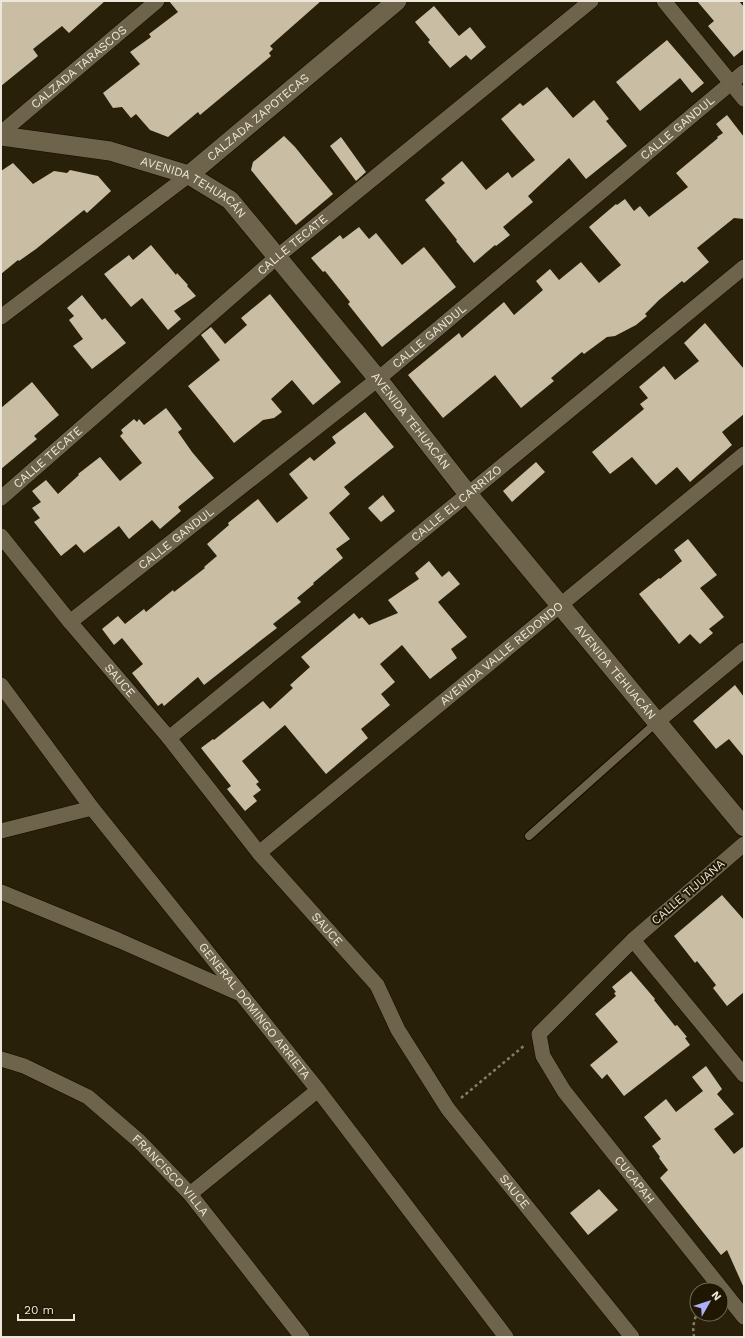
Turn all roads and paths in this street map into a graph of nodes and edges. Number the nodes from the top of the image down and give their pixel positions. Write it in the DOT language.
graph roads {
  1 [pos="157,1"];
  2 [pos="398,1"];
  3 [pos="591,1"];
  4 [pos="664,1"];
  5 [pos="744,72"];
  6 [pos="731,83"];
  7 [pos="744,99"];
  8 [pos="1,132"];
  9 [pos="1,136"];
  10 [pos="189,175"];
  11 [pos="278,256"];
  12 [pos="744,267"];
  13 [pos="1,317"];
  14 [pos="378,379"];
  15 [pos="744,454"];
  16 [pos="468,494"];
  17 [pos="1,498"];
  18 [pos="1,536"];
  19 [pos="561,606"];
  20 [pos="70,622"];
  21 [pos="744,650"];
  22 [pos="1,685"];
  23 [pos="658,722"];
  24 [pos="168,738"];
  25 [pos="92,808"];
  26 [pos="744,827"];
  27 [pos="1,831"];
  28 [pos="529,836"];
  29 [pos="744,844"];
  30 [pos="259,853"];
  31 [pos="1,892"];
  32 [pos="633,940"];
  33 [pos="241,995"];
  34 [pos="539,1034"];
  35 [pos="1,1059"];
  36 [pos="744,1075"];
  37 [pos="318,1090"];
  38 [pos="448,1110"];
  39 [pos="190,1194"];
  40 [pos="744,1317"];
  41 [pos="694,1322"];
  42 [pos="302,1337"];
  43 [pos="506,1337"];
  44 [pos="632,1337"];
  45 [pos="694,1337"];
  1 -- 8 [label="street, CALZADA TARASCOS"];
  2 -- 10 [label="street, CALZADA ZAPOTECAS"];
  3 -- 11 [label="street, CALLE TECATE"];
  4 -- 6 [label="street"];
  5 -- 6 [label="street, CALLE GANDUL"];
  6 -- 7 [label="street"];
  6 -- 14 [label="street, CALLE GANDUL"];
  9 -- 10 [label="street, AVENIDA TEHUACÁN"];
  10 -- 11 [label="street, AVENIDA TEHUACÁN"];
  10 -- 13 [label="street, CALZADA ZAPOTECAS"];
  11 -- 14 [label="street, AVENIDA TEHUACÁN"];
  11 -- 17 [label="street, CALLE TECATE"];
  12 -- 16 [label="street, CALLE EL CARRIZO"];
  14 -- 16 [label="street, AVENIDA TEHUACÁN"];
  14 -- 20 [label="street, CALLE GANDUL"];
  15 -- 19 [label="street, AVENIDA VALLE REDONDO"];
  16 -- 19 [label="street, AVENIDA TEHUACÁN"];
  16 -- 24 [label="street, CALLE EL CARRIZO"];
  18 -- 20 [label="street, SAUCE"];
  19 -- 23 [label="street, AVENIDA TEHUACÁN"];
  19 -- 30 [label="street, AVENIDA VALLE REDONDO"];
  20 -- 24 [label="street, SAUCE"];
  21 -- 23 [label="street"];
  22 -- 25 [label="street, GENERAL DOMINGO ARRIETA"];
  23 -- 26 [label="street, AVENIDA TEHUACÁN"];
  23 -- 28 [label="lane"];
  24 -- 30 [label="street, SAUCE"];
  25 -- 27 [label="street"];
  25 -- 33 [label="street, GENERAL DOMINGO ARRIETA"];
  29 -- 32 [label="street, CALLE TIJUANA"];
  30 -- 38 [label="street, SAUCE"];
  31 -- 33 [label="street"];
  32 -- 34 [label="street, CALLE TIJUANA"];
  32 -- 36 [label="street"];
  33 -- 37 [label="street, GENERAL DOMINGO ARRIETA"];
  34 -- 38 [label="path"];
  34 -- 40 [label="street, CUCAPAH"];
  35 -- 39 [label="street, FRANCISCO VILLA"];
  37 -- 39 [label="street"];
  37 -- 43 [label="street, GENERAL DOMINGO ARRIETA"];
  38 -- 44 [label="street, SAUCE"];
  39 -- 42 [label="street, FRANCISCO VILLA"];
  41 -- 45 [label="path"];
}
